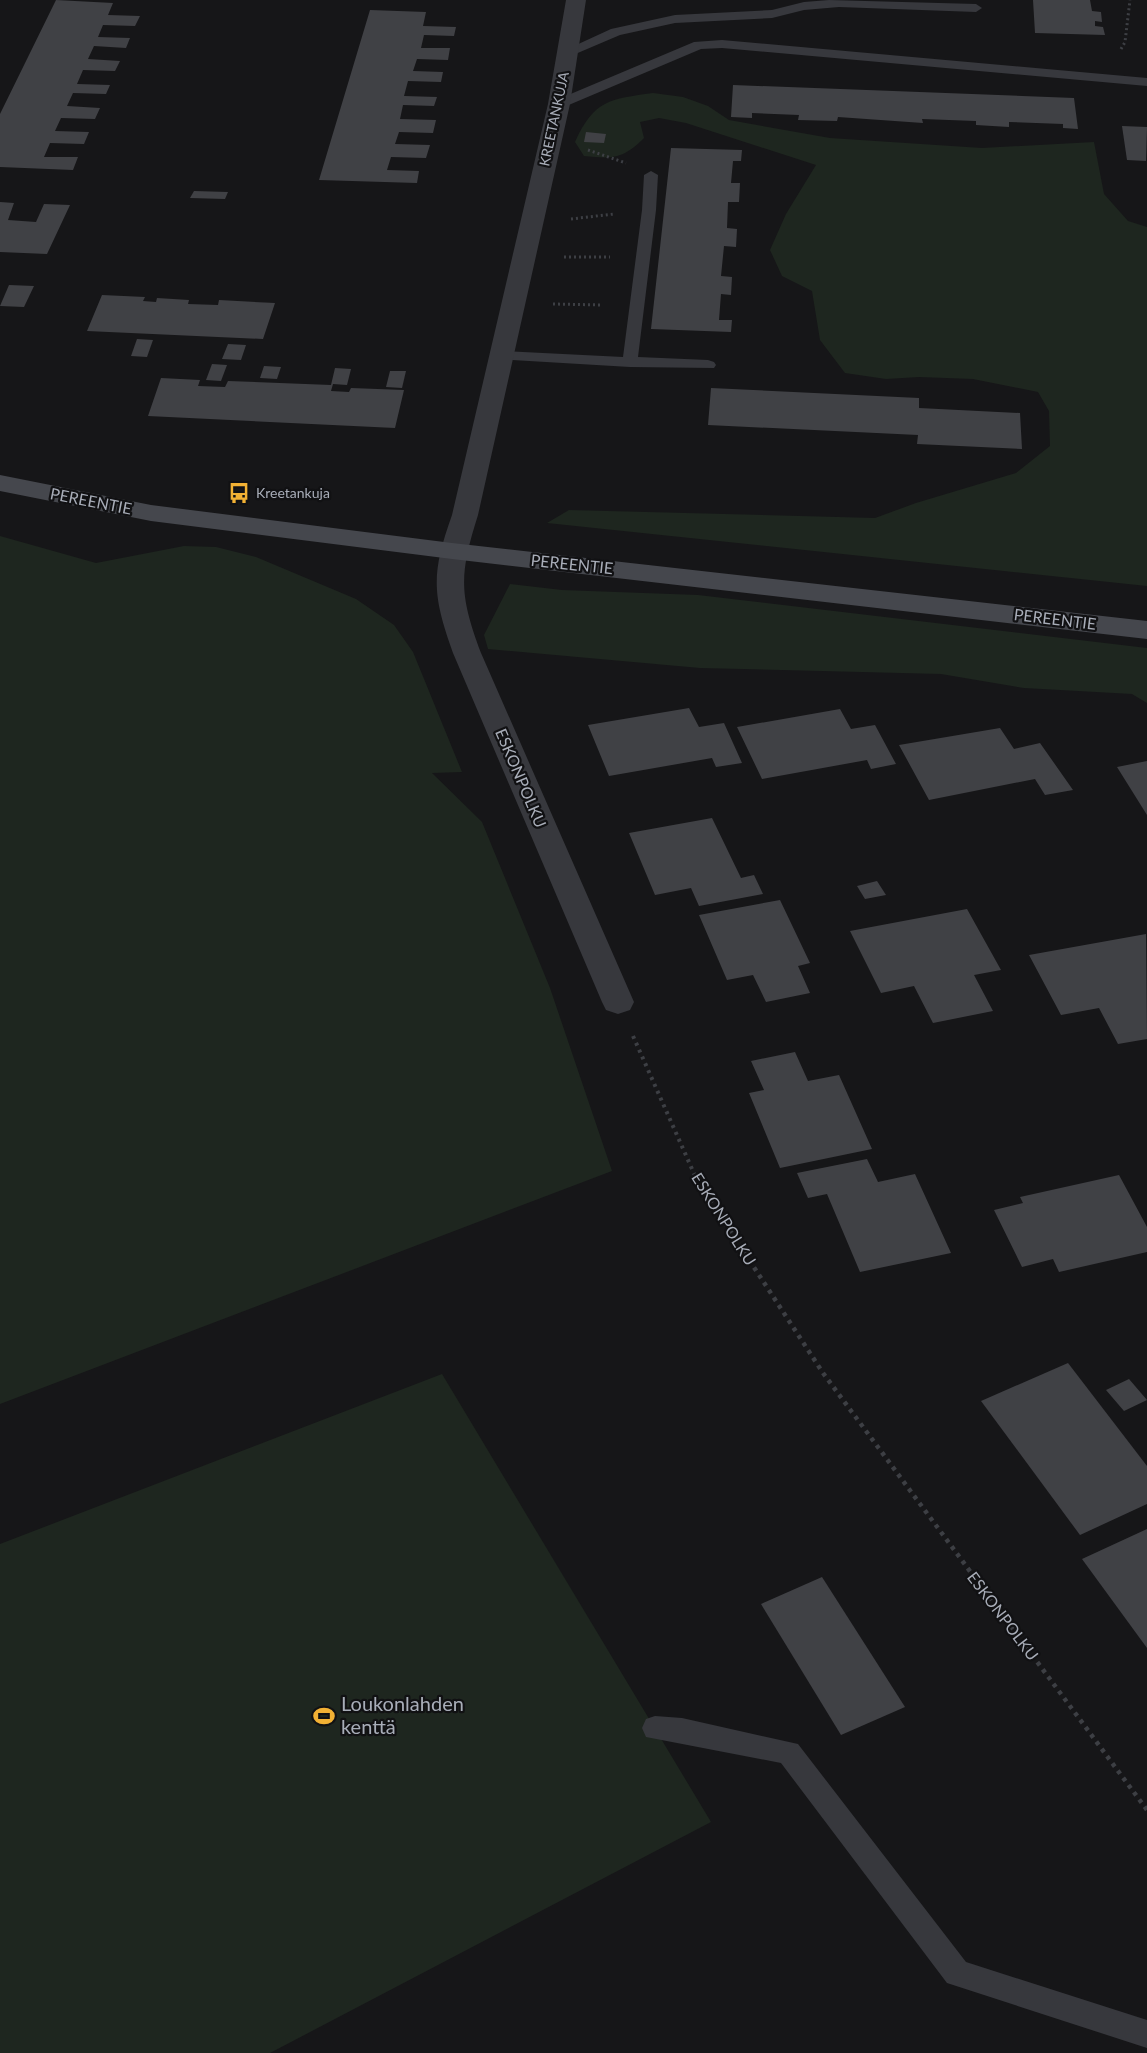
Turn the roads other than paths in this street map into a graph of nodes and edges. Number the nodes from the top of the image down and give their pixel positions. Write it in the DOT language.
graph roads {
  1 [pos="576,0"];
  2 [pos="789,5"];
  3 [pos="976,8"];
  4 [pos="568,52"];
  5 [pos="1147,82"];
  6 [pos="559,104"];
  7 [pos="651,175"];
  8 [pos="502,356"];
  9 [pos="630,362"];
  10 [pos="708,365"];
  11 [pos="0,483"];
  12 [pos="452,551"];
  13 [pos="1147,630"];
  14 [pos="618,1002"];
  15 [pos="655,1728"];
  16 [pos="1147,2034"];
  1 -- 4 [label="street, KREETANKUJA"];
  2 -- 3 [label="lane"];
  2 -- 4 [label="lane"];
  4 -- 6 [label="street, KREETANKUJA"];
  5 -- 6 [label="lane"];
  6 -- 8 [label="street, KREETANKUJA"];
  7 -- 9 [label="lane"];
  8 -- 9 [label="lane"];
  8 -- 12 [label="street, KREETANKUJA"];
  9 -- 10 [label="lane"];
  11 -- 12 [label="street, PEREENTIE"];
  12 -- 13 [label="street, PEREENTIE"];
  12 -- 14 [label="street, ESKONPOLKU"];
  15 -- 16 [label="lane"];
}
